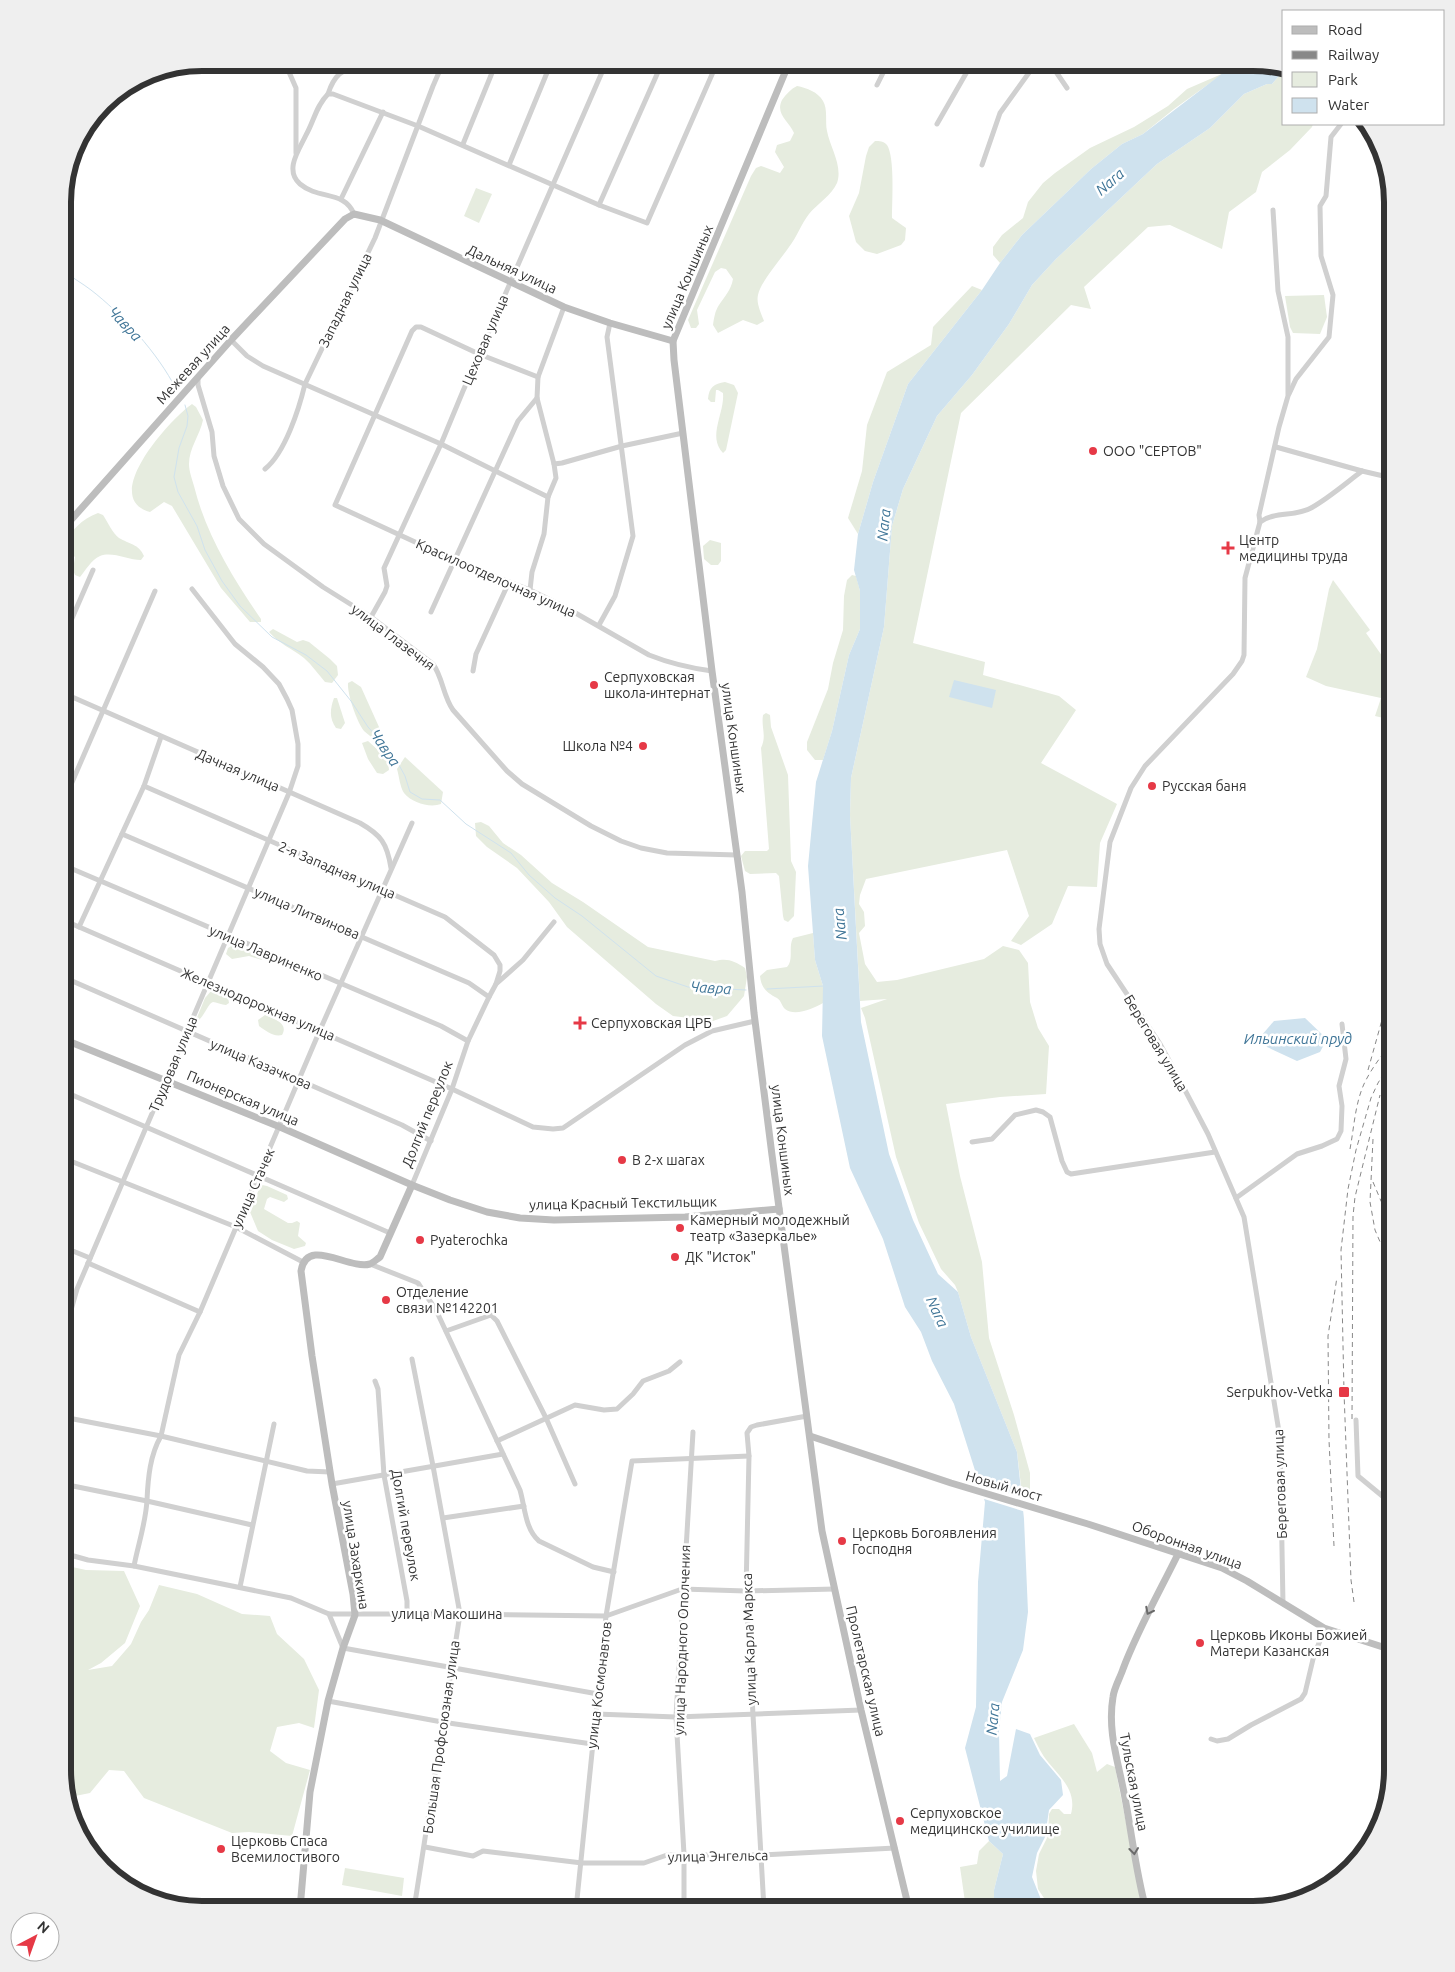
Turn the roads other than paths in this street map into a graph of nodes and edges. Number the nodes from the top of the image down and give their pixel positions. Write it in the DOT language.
graph roads {
  1 [pos="289,71"];
  2 [pos="342,71"];
  3 [pos="440,71"];
  4 [pos="493,71"];
  5 [pos="548,71"];
  6 [pos="602,71"];
  7 [pos="658,71"];
  8 [pos="713,71"];
  9 [pos="785,72"];
  10 [pos="883,72"];
  11 [pos="967,72"];
  12 [pos="1030,72"];
  13 [pos="1056,72"];
  14 [pos="876,85"];
  15 [pos="1067,88"];
  16 [pos="330,94"];
  17 [pos="383,112"];
  18 [pos="937,124"];
  19 [pos="1339,125"];
  20 [pos="418,126"];
  21 [pos="463,144"];
  22 [pos="296,153"];
  23 [pos="509,165"];
  24 [pos="982,165"];
  25 [pos="553,185"];
  26 [pos="341,199"];
  27 [pos="599,205"];
  28 [pos="1273,210"];
  29 [pos="354,214"];
  30 [pos="380,220"];
  31 [pos="510,281"];
  32 [pos="564,306"];
  33 [pos="610,323"];
  34 [pos="231,340"];
  35 [pos="674,342"];
  36 [pos="480,354"];
  37 [pos="198,377"];
  38 [pos="538,377"];
  39 [pos="305,384"];
  40 [pos="1288,396"];
  41 [pos="536,398"];
  42 [pos="374,415"];
  43 [pos="683,433"];
  44 [pos="442,444"];
  45 [pos="622,446"];
  46 [pos="1276,447"];
  47 [pos="554,464"];
  48 [pos="265,469"];
  49 [pos="495,470"];
  50 [pos="1362,471"];
  51 [pos="1384,476"];
  52 [pos="548,497"];
  53 [pos="72,519"];
  54 [pos="1260,522"];
  55 [pos="398,534"];
  56 [pos="454,560"];
  57 [pos="92,570"];
  58 [pos="509,582"];
  59 [pos="192,589"];
  60 [pos="530,590"];
  61 [pos="156,591"];
  62 [pos="431,612"];
  63 [pos="371,617"];
  64 [pos="72,618"];
  65 [pos="599,625"];
  66 [pos="473,671"];
  67 [pos="712,671"];
  68 [pos="72,697"];
  69 [pos="103,712"];
  70 [pos="161,737"];
  71 [pos="72,784"];
  72 [pos="144,786"];
  73 [pos="289,793"];
  74 [pos="412,823"];
  75 [pos="122,834"];
  76 [pos="269,841"];
  77 [pos="738,855"];
  78 [pos="391,868"];
  79 [pos="72,869"];
  80 [pos="101,882"];
  81 [pos="248,888"];
  82 [pos="381,889"];
  83 [pos="554,922"];
  84 [pos="72,924"];
  85 [pos="78,927"];
  86 [pos="228,936"];
  87 [pos="362,936"];
  88 [pos="72,981"];
  89 [pos="208,982"];
  90 [pos="496,984"];
  91 [pos="341,985"];
  92 [pos="489,997"];
  93 [pos="755,1021"];
  94 [pos="1342,1024"];
  95 [pos="320,1030"];
  96 [pos="187,1032"];
  97 [pos="71,1041"];
  98 [pos="468,1041"];
  99 [pos="166,1080"];
  100 [pos="300,1081"];
  101 [pos="452,1089"];
  102 [pos="71,1095"];
  103 [pos="280,1127"];
  104 [pos="145,1128"];
  105 [pos="431,1141"];
  106 [pos="972,1142"];
  107 [pos="1215,1152"];
  108 [pos="71,1161"];
  109 [pos="258,1176"];
  110 [pos="122,1182"];
  111 [pos="412,1185"];
  112 [pos="1236,1198"];
  113 [pos="779,1209"];
  114 [pos="236,1227"];
  115 [pos="390,1233"];
  116 [pos="71,1251"];
  117 [pos="89,1261"];
  118 [pos="303,1262"];
  119 [pos="370,1264"];
  120 [pos="71,1311"];
  121 [pos="200,1312"];
  122 [pos="446,1331"];
  123 [pos="412,1359"];
  124 [pos="680,1362"];
  125 [pos="375,1381"];
  126 [pos="807,1416"];
  127 [pos="546,1418"];
  128 [pos="71,1419"];
  129 [pos="1356,1420"];
  130 [pos="274,1424"];
  131 [pos="693,1432"];
  132 [pos="161,1436"];
  133 [pos="810,1436"];
  134 [pos="497,1441"];
  135 [pos="502,1454"];
  136 [pos="749,1456"];
  137 [pos="692,1458"];
  138 [pos="266,1462"];
  139 [pos="434,1466"];
  140 [pos="330,1472"];
  141 [pos="384,1475"];
  142 [pos="332,1484"];
  143 [pos="574,1484"];
  144 [pos="71,1486"];
  145 [pos="1384,1497"];
  146 [pos="147,1501"];
  147 [pos="524,1506"];
  148 [pos="1049,1512"];
  149 [pos="443,1518"];
  150 [pos="252,1525"];
  151 [pos="1178,1552"];
  152 [pos="71,1555"];
  153 [pos="134,1566"];
  154 [pos="614,1572"];
  155 [pos="240,1587"];
  156 [pos="682,1589"];
  157 [pos="835,1589"];
  158 [pos="746,1591"];
  159 [pos="1283,1604"];
  160 [pos="329,1614"];
  161 [pos="408,1614"];
  162 [pos="460,1614"];
  163 [pos="355,1615"];
  164 [pos="606,1616"];
  165 [pos="1325,1629"];
  166 [pos="1384,1647"];
  167 [pos="343,1648"];
  168 [pos="450,1669"];
  169 [pos="598,1694"];
  170 [pos="328,1700"];
  171 [pos="861,1710"];
  172 [pos="596,1714"];
  173 [pos="752,1714"];
  174 [pos="676,1717"];
  175 [pos="442,1722"];
  176 [pos="1211,1738"];
  177 [pos="592,1744"];
  178 [pos="425,1847"];
  179 [pos="895,1848"];
  180 [pos="684,1854"];
  181 [pos="760,1855"];
  182 [pos="582,1863"];
  183 [pos="301,1900"];
  184 [pos="416,1900"];
  185 [pos="577,1900"];
  186 [pos="684,1900"];
  187 [pos="763,1901"];
  188 [pos="907,1901"];
  189 [pos="1144,1901"];
  1 -- 22 [label="street"];
  2 -- 16 [label="street"];
  3 -- 20 [label="street, Западная улица"];
  4 -- 21 [label="street"];
  5 -- 23 [label="street"];
  6 -- 25 [label="street, Цеховая улица"];
  7 -- 27 [label="street"];
  8 -- 27 [label="street"];
  9 -- 35 [label="street, улица Коншиных"];
  10 -- 14 [label="street"];
  11 -- 18 [label="street"];
  12 -- 24 [label="street"];
  13 -- 15 [label="street"];
  16 -- 17 [label="street"];
  16 -- 22 [label="street"];
  17 -- 20 [label="street"];
  17 -- 26 [label="street"];
  19 -- 40 [label="street"];
  20 -- 21 [label="street"];
  20 -- 30 [label="street, Западная улица"];
  21 -- 23 [label="street"];
  22 -- 26 [label="street"];
  23 -- 25 [label="street"];
  25 -- 27 [label="street"];
  25 -- 31 [label="street, Цеховая улица"];
  26 -- 29 [label="street"];
  28 -- 40 [label="street"];
  29 -- 30 [label="street, Дальняя улица"];
  29 -- 34 [label="street, Межевая улица"];
  30 -- 31 [label="street, Дальняя улица"];
  30 -- 39 [label="street, Западная улица"];
  31 -- 32 [label="street, Дальняя улица"];
  31 -- 36 [label="street, Цеховая улица"];
  32 -- 33 [label="street, Дальняя улица"];
  32 -- 38 [label="street"];
  33 -- 35 [label="street, Дальняя улица"];
  33 -- 45 [label="street"];
  34 -- 37 [label="street, Межевая улица"];
  34 -- 39 [label="street"];
  35 -- 43 [label="street, улица Коншиных"];
  36 -- 38 [label="street"];
  36 -- 42 [label="street"];
  36 -- 44 [label="street, Цеховая улица"];
  37 -- 53 [label="street, Межевая улица"];
  37 -- 63 [label="street, улица Глазечня"];
  38 -- 41 [label="street"];
  39 -- 42 [label="street"];
  39 -- 48 [label="street, Западная улица"];
  40 -- 46 [label="street, Береговая улица"];
  41 -- 47 [label="street"];
  41 -- 49 [label="street"];
  42 -- 44 [label="street"];
  42 -- 55 [label="street, Красилоотделочная улица"];
  43 -- 45 [label="street"];
  43 -- 67 [label="street, улица Коншиных"];
  44 -- 49 [label="street"];
  44 -- 55 [label="street, Цеховая улица"];
  45 -- 47 [label="street"];
  45 -- 65 [label="street"];
  46 -- 50 [label="street"];
  46 -- 54 [label="street, Береговая улица"];
  47 -- 52 [label="street"];
  49 -- 52 [label="street"];
  49 -- 56 [label="street"];
  50 -- 51 [label="street"];
  50 -- 54 [label="street"];
  52 -- 60 [label="street"];
  54 -- 107 [label="street, Береговая улица"];
  55 -- 56 [label="street, Красилоотделочная улица"];
  55 -- 63 [label="street, Цеховая улица"];
  56 -- 58 [label="street, Красилоотделочная улица"];
  56 -- 62 [label="street"];
  57 -- 64 [label="street"];
  58 -- 60 [label="street, Красилоотделочная улица"];
  58 -- 66 [label="street"];
  59 -- 73 [label="street, Трудовая улица"];
  60 -- 65 [label="street, Красилоотделочная улица"];
  61 -- 69 [label="street"];
  63 -- 77 [label="street, улица Глазечня"];
  65 -- 67 [label="street, Красилоотделочная улица"];
  67 -- 77 [label="street, улица Коншиных"];
  68 -- 69 [label="street, Дачная улица"];
  69 -- 70 [label="street, Дачная улица"];
  69 -- 71 [label="street"];
  70 -- 72 [label="street"];
  70 -- 73 [label="street, Дачная улица"];
  72 -- 75 [label="street"];
  72 -- 76 [label="street, 2-я Западная улица"];
  73 -- 76 [label="street, Трудовая улица"];
  73 -- 78 [label="street, Дачная улица"];
  74 -- 78 [label="street, улица Стачек"];
  75 -- 80 [label="street"];
  75 -- 81 [label="street, улица Литвинова"];
  76 -- 81 [label="street, Трудовая улица"];
  76 -- 82 [label="street, 2-я Западная улица"];
  77 -- 93 [label="street, улица Коншиных"];
  78 -- 82 [label="street, улица Стачек"];
  79 -- 80 [label="street, улица Лавриненко"];
  80 -- 85 [label="street"];
  80 -- 86 [label="street, улица Лавриненко"];
  81 -- 86 [label="street, Трудовая улица"];
  81 -- 87 [label="street, улица Литвинова"];
  82 -- 87 [label="street, улица Стачек"];
  82 -- 90 [label="street, 2-я Западная улица"];
  83 -- 90 [label="street, Долгий переулок"];
  84 -- 85 [label="street, Железнодорожная улица"];
  85 -- 89 [label="street, Железнодорожная улица"];
  86 -- 89 [label="street, Трудовая улица"];
  86 -- 91 [label="street, улица Лавриненко"];
  87 -- 91 [label="street, улица Стачек"];
  87 -- 92 [label="street, улица Литвинова"];
  88 -- 96 [label="street, улица Казачкова"];
  89 -- 95 [label="street, Железнодорожная улица"];
  89 -- 96 [label="street, Трудовая улица"];
  90 -- 92 [label="street, Долгий переулок"];
  91 -- 95 [label="street, улица Стачек"];
  91 -- 98 [label="street, улица Лавриненко"];
  92 -- 98 [label="street, Долгий переулок"];
  93 -- 101 [label="street, Железнодорожная улица"];
  93 -- 113 [label="street, улица Коншиных"];
  94 -- 112 [label="street"];
  95 -- 100 [label="street, улица Стачек"];
  95 -- 101 [label="street, Железнодорожная улица"];
  96 -- 99 [label="street, Трудовая улица"];
  96 -- 100 [label="street, улица Казачкова"];
  97 -- 99 [label="street, Пионерская улица"];
  98 -- 101 [label="street, Долгий переулок"];
  99 -- 103 [label="street, Пионерская улица"];
  99 -- 104 [label="street, Трудовая улица"];
  100 -- 103 [label="street, улица Стачек"];
  100 -- 105 [label="street, улица Казачкова"];
  101 -- 105 [label="street, Долгий переулок"];
  102 -- 104 [label="street"];
  103 -- 109 [label="street, улица Стачек"];
  103 -- 111 [label="street, Пионерская улица"];
  104 -- 109 [label="street"];
  104 -- 110 [label="street, Трудовая улица"];
  105 -- 111 [label="street, Долгий переулок"];
  106 -- 107 [label="street"];
  107 -- 112 [label="street, Береговая улица"];
  108 -- 110 [label="street"];
  109 -- 114 [label="street, улица Стачек"];
  109 -- 115 [label="street"];
  110 -- 114 [label="street"];
  110 -- 117 [label="street, Трудовая улица"];
  111 -- 113 [label="street, улица Красный Текстильщик"];
  111 -- 115 [label="street, Долгий переулок"];
  112 -- 159 [label="street, Береговая улица"];
  113 -- 126 [label="street, улица Коншиных"];
  114 -- 118 [label="street"];
  114 -- 121 [label="street, улица Стачек"];
  115 -- 119 [label="street, Долгий переулок"];
  116 -- 117 [label="street"];
  117 -- 120 [label="street, Трудовая улица"];
  117 -- 121 [label="street"];
  118 -- 119 [label="street"];
  118 -- 140 [label="street, улица Захаркина"];
  119 -- 122 [label="street"];
  121 -- 132 [label="street, улица Стачек"];
  122 -- 127 [label="street"];
  122 -- 134 [label="street"];
  123 -- 139 [label="street, Большая Профсоюзная улица"];
  124 -- 127 [label="street"];
  125 -- 141 [label="street, Долгий переулок"];
  126 -- 133 [label="street, улица Коншиных"];
  126 -- 136 [label="street, улица Карла Маркса"];
  127 -- 134 [label="street"];
  127 -- 143 [label="street"];
  128 -- 132 [label="street"];
  129 -- 145 [label="street"];
  130 -- 138 [label="street"];
  131 -- 137 [label="street, улица Народного Ополчения"];
  132 -- 138 [label="street"];
  132 -- 146 [label="street, улица Стачек"];
  133 -- 148 [label="street, Новый мост"];
  133 -- 157 [label="street, Пролетарская улица"];
  134 -- 135 [label="street"];
  135 -- 139 [label="street"];
  135 -- 147 [label="street"];
  136 -- 137 [label="street"];
  136 -- 158 [label="street, улица Карла Маркса"];
  137 -- 154 [label="street, улица Космонавтов"];
  137 -- 156 [label="street, улица Народного Ополчения"];
  138 -- 140 [label="street"];
  138 -- 150 [label="street"];
  139 -- 141 [label="street"];
  139 -- 149 [label="street, Большая Профсоюзная улица"];
  140 -- 142 [label="street, улица Захаркина"];
  141 -- 142 [label="street"];
  141 -- 161 [label="street, Долгий переулок"];
  142 -- 163 [label="street, улица Захаркина"];
  144 -- 146 [label="street"];
  146 -- 150 [label="street"];
  146 -- 153 [label="street, улица Стачек"];
  147 -- 149 [label="street"];
  147 -- 154 [label="street"];
  148 -- 151 [label="street, Оборонная улица"];
  149 -- 162 [label="street, Большая Профсоюзная улица"];
  150 -- 155 [label="street"];
  151 -- 159 [label="street, Оборонная улица"];
  151 -- 189 [label="street, Тульская улица, one-way"];
  152 -- 153 [label="street, улица Макошина"];
  153 -- 155 [label="street, улица Макошина"];
  154 -- 164 [label="street, улица Космонавтов"];
  155 -- 160 [label="street, улица Макошина"];
  156 -- 158 [label="street, улица Макошина"];
  156 -- 164 [label="street, улица Макошина"];
  156 -- 174 [label="street, улица Народного Ополчения"];
  157 -- 158 [label="street, улица Макошина"];
  157 -- 171 [label="street, Пролетарская улица"];
  158 -- 173 [label="street, улица Карла Маркса"];
  159 -- 165 [label="street, Оборонная улица"];
  160 -- 163 [label="street, улица Макошина"];
  160 -- 167 [label="street"];
  161 -- 162 [label="street, улица Макошина"];
  161 -- 163 [label="street, улица Макошина"];
  162 -- 164 [label="street, улица Макошина"];
  162 -- 168 [label="street, Большая Профсоюзная улица"];
  163 -- 167 [label="street, улица Захаркина"];
  164 -- 169 [label="street, улица Космонавтов"];
  165 -- 166 [label="street, Оборонная улица"];
  165 -- 176 [label="street"];
  167 -- 168 [label="street"];
  167 -- 170 [label="street, улица Захаркина"];
  168 -- 169 [label="street"];
  168 -- 175 [label="street, Большая Профсоюзная улица"];
  169 -- 172 [label="street, улица Космонавтов"];
  170 -- 175 [label="street"];
  170 -- 183 [label="street, улица Захаркина"];
  171 -- 173 [label="street"];
  171 -- 179 [label="street, Пролетарская улица"];
  172 -- 174 [label="street"];
  172 -- 177 [label="street, улица Космонавтов"];
  173 -- 174 [label="street"];
  173 -- 181 [label="street, улица Карла Маркса"];
  174 -- 180 [label="street, улица Народного Ополчения"];
  175 -- 177 [label="street"];
  175 -- 178 [label="street, Большая Профсоюзная улица"];
  177 -- 182 [label="street, улица Космонавтов"];
  178 -- 182 [label="street, улица Энгельса"];
  178 -- 184 [label="street, Большая Профсоюзная улица"];
  179 -- 181 [label="street, улица Энгельса"];
  179 -- 188 [label="street, Пролетарская улица"];
  180 -- 181 [label="street, улица Энгельса"];
  180 -- 182 [label="street, улица Энгельса"];
  180 -- 186 [label="street, улица Народного Ополчения"];
  181 -- 187 [label="street, улица Карла Маркса"];
  182 -- 185 [label="street, улица Космонавтов"];
}
